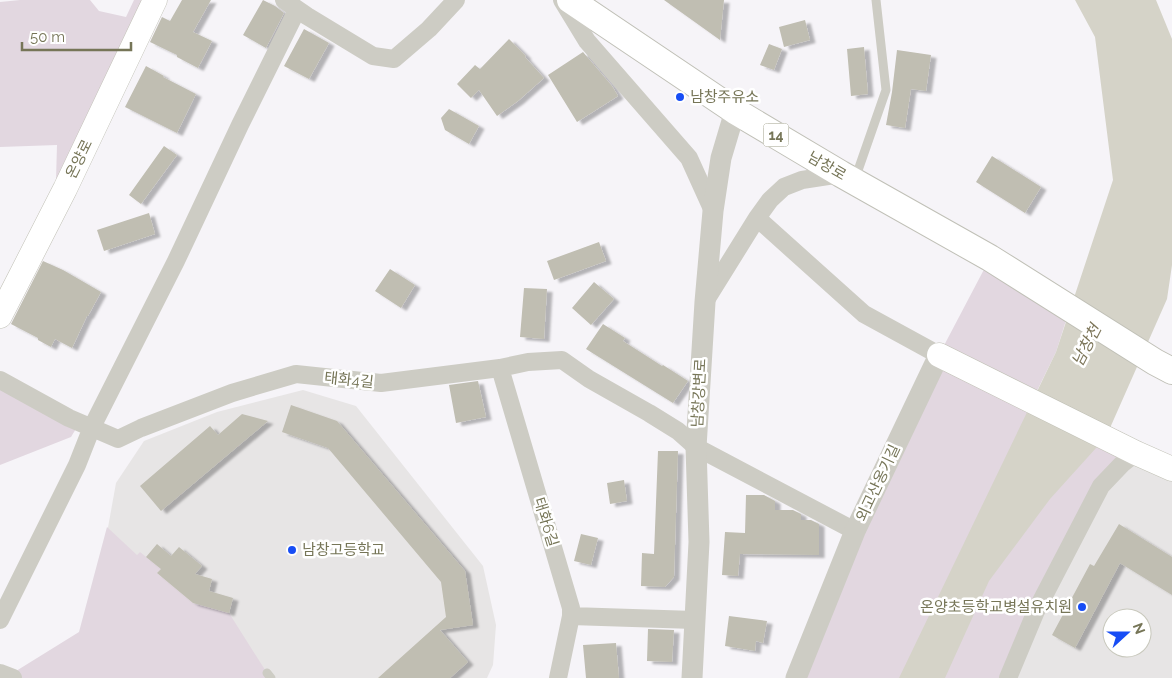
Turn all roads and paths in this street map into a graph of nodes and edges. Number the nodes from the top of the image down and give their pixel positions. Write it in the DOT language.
graph roads {
  1 [pos="156,0"];
  2 [pos="456,0"];
  3 [pos="562,0"];
  4 [pos="570,0"];
  5 [pos="876,0"];
  6 [pos="291,5"];
  7 [pos="735,112"];
  8 [pos="848,178"];
  9 [pos="713,211"];
  10 [pos="757,218"];
  11 [pos="704,302"];
  12 [pos="0,316"];
  13 [pos="939,354"];
  14 [pos="500,368"];
  15 [pos="1172,371"];
  16 [pos="0,380"];
  17 [pos="92,427"];
  18 [pos="696,447"];
  19 [pos="1136,453"];
  20 [pos="1172,469"];
  21 [pos="855,531"];
  22 [pos="571,616"];
  23 [pos="0,620"];
  24 [pos="694,620"];
  25 [pos="0,672"];
  26 [pos="13,678"];
  27 [pos="558,678"];
  28 [pos="692,678"];
  29 [pos="796,678"];
  30 [pos="1008,678"];
  1 -- 12 [label="main road, 온양로"];
  2 -- 6 [label="street"];
  3 -- 9 [label="street"];
  4 -- 7 [label="main road, 남창로 / 14"];
  5 -- 8 [label="lane"];
  6 -- 17 [label="street"];
  7 -- 8 [label="main road, 남창로 / 14"];
  7 -- 9 [label="street, 남창강변로"];
  8 -- 10 [label="street"];
  8 -- 15 [label="main road, 남창로 / 14"];
  9 -- 11 [label="street, 남창강변로"];
  10 -- 11 [label="street"];
  10 -- 13 [label="street"];
  11 -- 18 [label="street, 남창강변로"];
  13 -- 19 [label="main road"];
  13 -- 21 [label="street, 외고산옹기길"];
  14 -- 17 [label="street, 태화4길"];
  14 -- 18 [label="street, 태화4길"];
  14 -- 22 [label="street, 태화6길"];
  16 -- 17 [label="street, 태화4길"];
  17 -- 23 [label="street"];
  18 -- 21 [label="street, 외고산옹기길"];
  18 -- 24 [label="street, 남창강변로"];
  19 -- 20 [label="main road"];
  19 -- 30 [label="street"];
  21 -- 29 [label="street"];
  22 -- 24 [label="street"];
  22 -- 27 [label="street, 태화6길"];
  24 -- 28 [label="street, 남창강변로"];
  25 -- 26 [label="street"];
}
